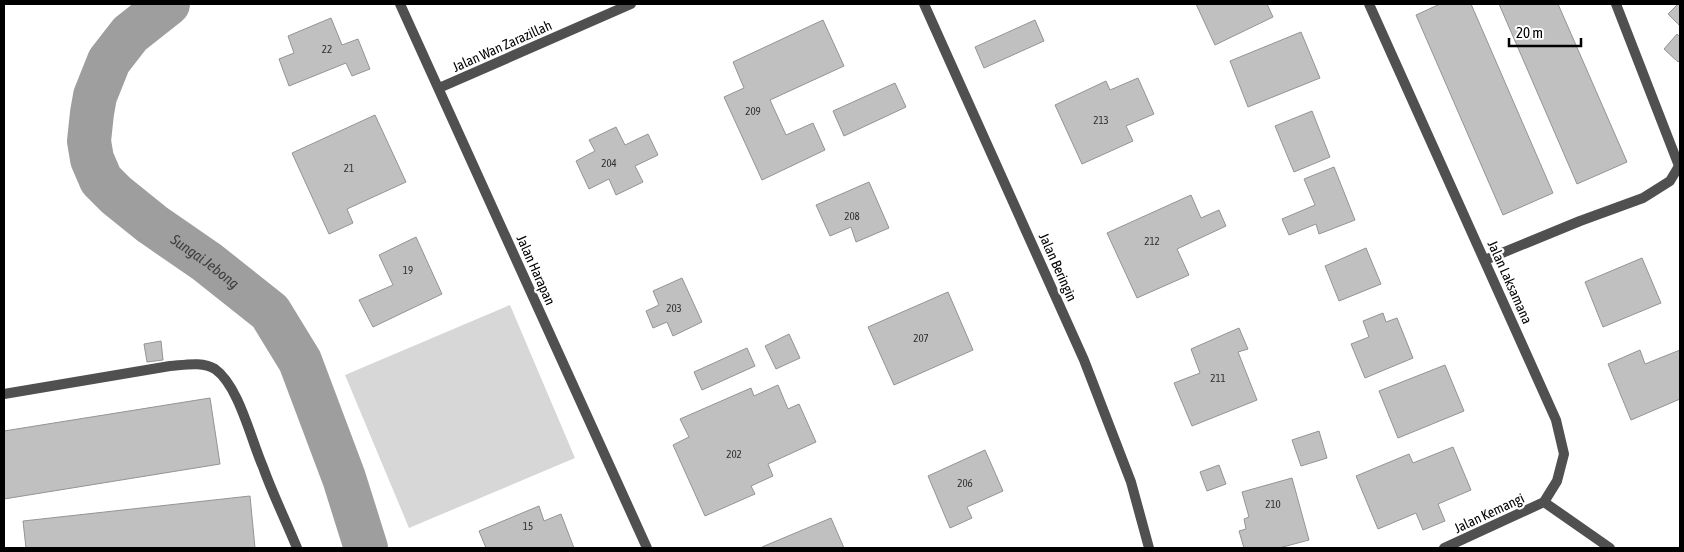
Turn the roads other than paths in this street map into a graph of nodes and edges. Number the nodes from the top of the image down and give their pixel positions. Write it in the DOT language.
graph roads {
  1 [pos="400,4"];
  2 [pos="631,4"];
  3 [pos="924,4"];
  4 [pos="1369,4"];
  5 [pos="1616,4"];
  6 [pos="439,88"];
  7 [pos="1680,166"];
  8 [pos="1485,260"];
  9 [pos="4,394"];
  10 [pos="1544,502"];
  11 [pos="297,548"];
  12 [pos="647,548"];
  13 [pos="1149,548"];
  14 [pos="1444,548"];
  15 [pos="1610,548"];
  1 -- 6 [label="street, Jalan Harapan"];
  2 -- 6 [label="street, Jalan Wan Zarazillah"];
  3 -- 13 [label="street, Jalan Beringin"];
  4 -- 8 [label="street, Jalan Laksamana"];
  5 -- 7 [label="street"];
  6 -- 12 [label="street, Jalan Harapan"];
  7 -- 8 [label="street"];
  8 -- 10 [label="street, Jalan Laksamana"];
  9 -- 11 [label="street"];
  10 -- 14 [label="street, Jalan Kemangi"];
  10 -- 15 [label="street"];
}
